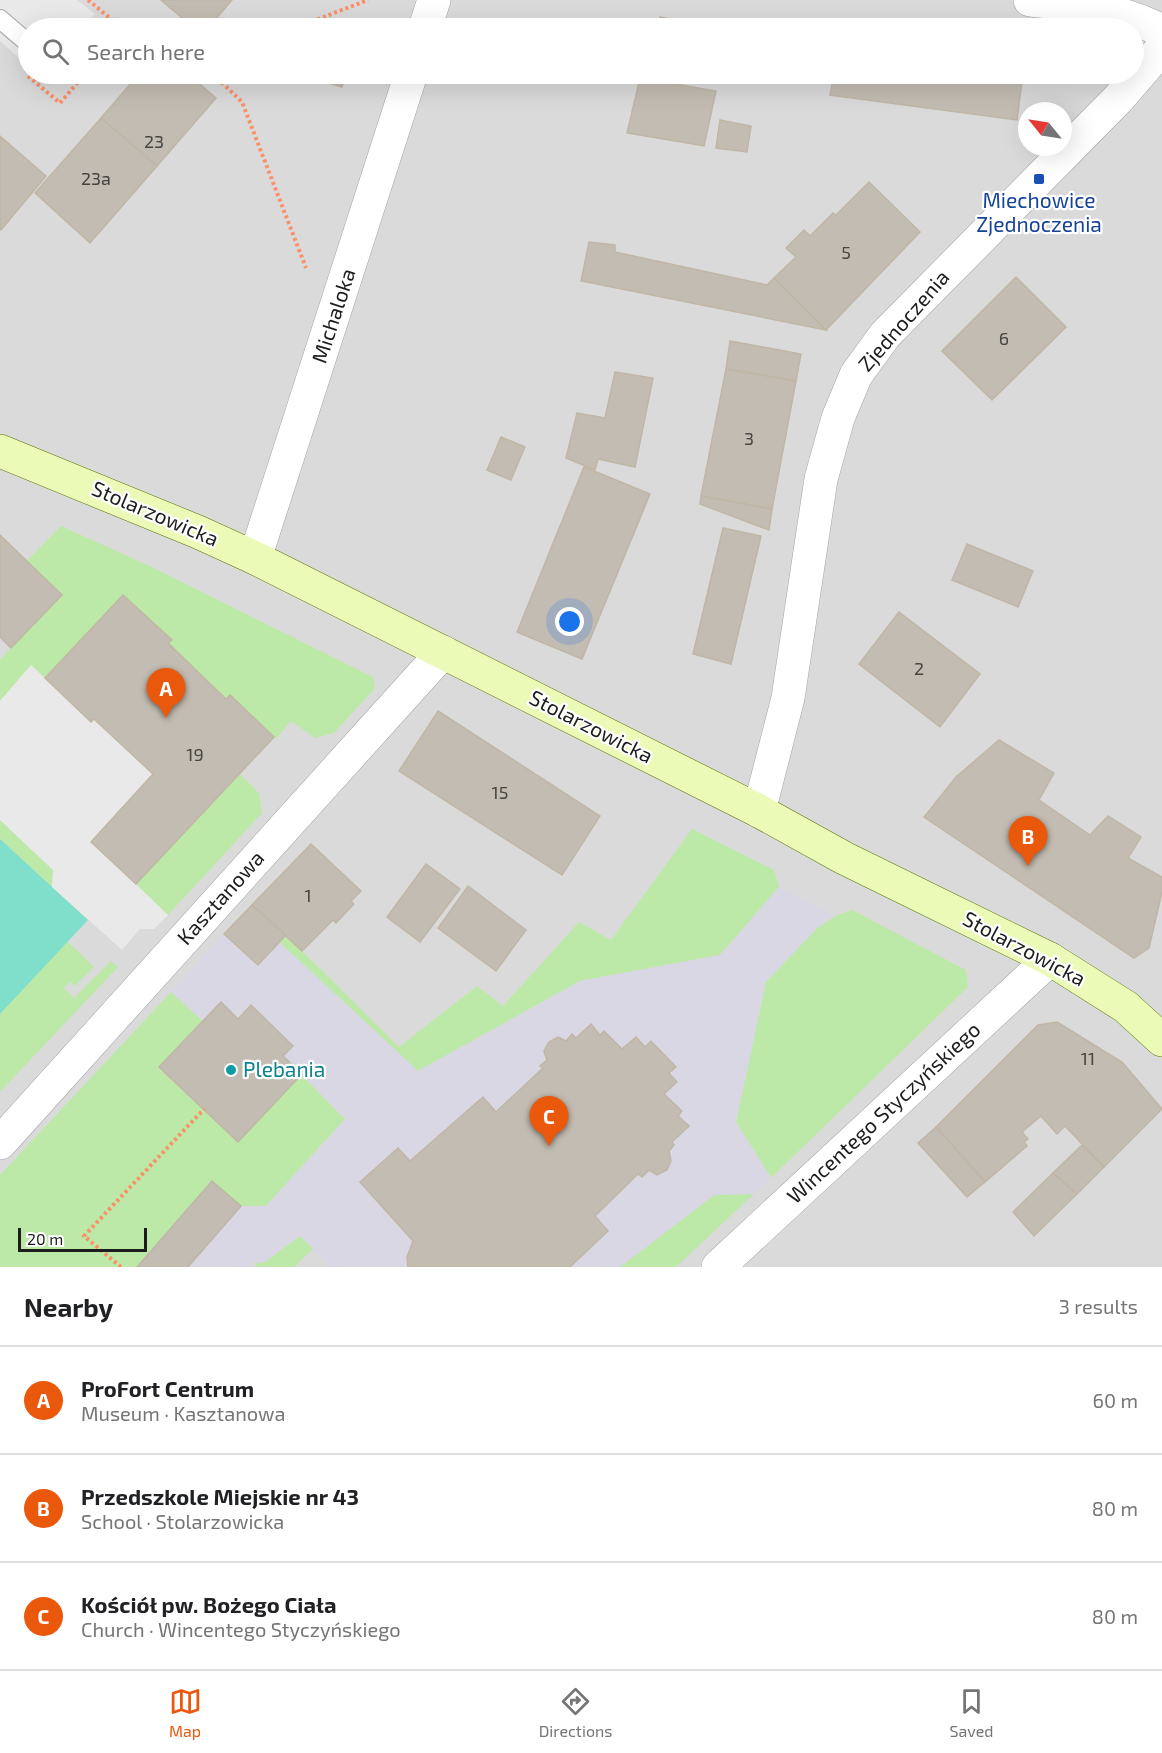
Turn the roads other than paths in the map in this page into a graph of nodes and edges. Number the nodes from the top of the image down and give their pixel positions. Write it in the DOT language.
graph roads {
  1 [pos="434,0"];
  2 [pos="1030,0"];
  3 [pos="428,18"];
  4 [pos="1137,18"];
  5 [pos="0,20"];
  6 [pos="1144,21"];
  7 [pos="1162,31"];
  8 [pos="18,35"];
  9 [pos="1162,48"];
  10 [pos="1144,69"];
  11 [pos="408,84"];
  12 [pos="1131,84"];
  13 [pos="0,451"];
  14 [pos="255,558"];
  15 [pos="442,652"];
  16 [pos="759,811"];
  17 [pos="1050,959"];
  18 [pos="1162,1040"];
  19 [pos="0,1143"];
  20 [pos="718,1267"];
  1 -- 3 [label="street"];
  2 -- 4 [label="street"];
  5 -- 8 [label="lane"];
  6 -- 7 [label="street"];
  9 -- 10 [label="street, Zjednoczenia"];
  11 -- 14 [label="street, Michaloka"];
  12 -- 16 [label="street, Zjednoczenia"];
  13 -- 14 [label="street, Stolarzowicka"];
  14 -- 15 [label="street, Stolarzowicka"];
  15 -- 16 [label="street, Stolarzowicka"];
  15 -- 19 [label="street, Kasztanowa"];
  16 -- 17 [label="street, Stolarzowicka"];
  17 -- 18 [label="street, Stolarzowicka"];
  17 -- 20 [label="street, Wincentego Styczyńskiego"];
}
